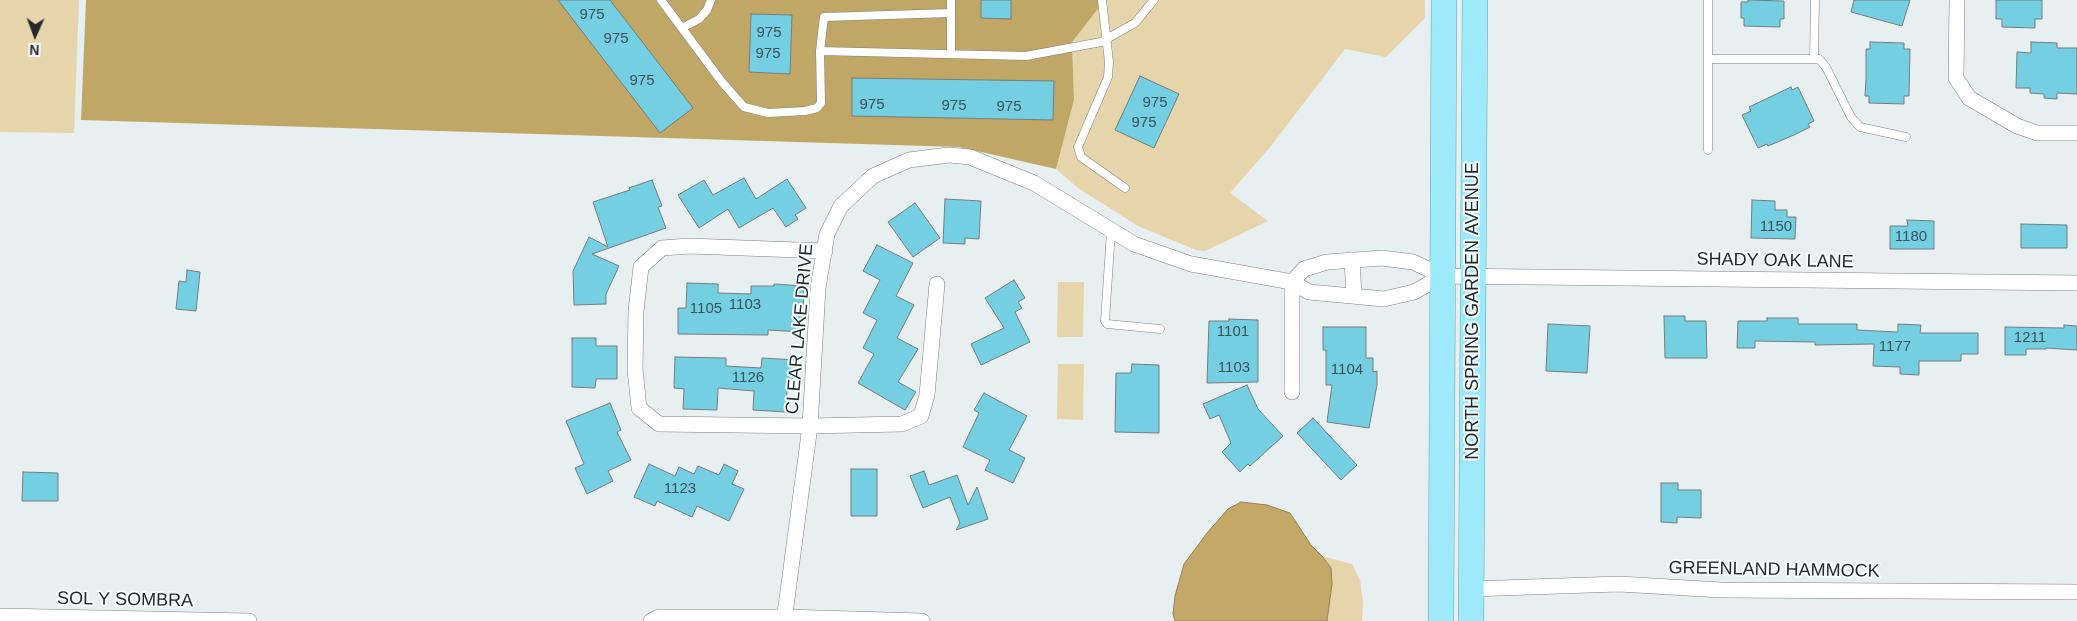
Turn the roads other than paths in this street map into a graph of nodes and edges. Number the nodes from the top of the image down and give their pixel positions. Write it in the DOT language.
graph roads {
  1 [pos="661,0"];
  2 [pos="711,0"];
  3 [pos="951,0"];
  4 [pos="1102,0"];
  5 [pos="1154,0"];
  6 [pos="1444,0"];
  7 [pos="1474,0"];
  8 [pos="1708,0"];
  9 [pos="1815,0"];
  10 [pos="1957,0"];
  11 [pos="951,13"];
  12 [pos="682,28"];
  13 [pos="1106,40"];
  14 [pos="820,51"];
  15 [pos="951,54"];
  16 [pos="1708,58"];
  17 [pos="1814,59"];
  18 [pos="2077,133"];
  19 [pos="1906,137"];
  20 [pos="1708,150"];
  21 [pos="1125,188"];
  22 [pos="1111,231"];
  23 [pos="825,251"];
  24 [pos="1352,260"];
  25 [pos="1443,276"];
  26 [pos="1473,276"];
  27 [pos="1292,282"];
  28 [pos="2077,283"];
  29 [pos="937,284"];
  30 [pos="1354,296"];
  31 [pos="1160,329"];
  32 [pos="1292,392"];
  33 [pos="810,426"];
  34 [pos="1471,589"];
  35 [pos="2077,592"];
  36 [pos="0,616"];
  37 [pos="784,619"];
  38 [pos="249,621"];
  39 [pos="651,621"];
  40 [pos="922,621"];
  41 [pos="1441,621"];
  42 [pos="1471,621"];
  1 -- 12 [label="lane"];
  2 -- 12 [label="lane"];
  3 -- 11 [label="lane"];
  4 -- 13 [label="lane"];
  5 -- 13 [label="lane"];
  6 -- 25 [label="highway, NORTH SPRING GARDEN AVENUE"];
  7 -- 26 [label="highway, NORTH SPRING GARDEN AVENUE"];
  8 -- 16 [label="lane"];
  9 -- 17 [label="lane"];
  10 -- 18 [label="street"];
  11 -- 14 [label="lane"];
  11 -- 15 [label="lane"];
  12 -- 14 [label="lane"];
  13 -- 15 [label="lane"];
  13 -- 21 [label="lane"];
  14 -- 15 [label="lane"];
  16 -- 17 [label="lane"];
  16 -- 20 [label="lane"];
  17 -- 19 [label="lane"];
  22 -- 23 [label="street, CLEAR LAKE DRIVE"];
  22 -- 27 [label="street, CLEAR LAKE DRIVE"];
  22 -- 31 [label="lane"];
  23 -- 33 [label="street, CLEAR LAKE DRIVE"];
  23 -- 33 [label="street"];
  24 -- 25 [label="street, CLEAR LAKE DRIVE"];
  24 -- 27 [label="street, CLEAR LAKE DRIVE"];
  24 -- 30 [label="street"];
  25 -- 26 [label="street, CLEAR LAKE DRIVE"];
  25 -- 30 [label="street, CLEAR LAKE DRIVE"];
  25 -- 41 [label="highway, NORTH SPRING GARDEN AVENUE"];
  26 -- 28 [label="street, SHADY OAK LANE"];
  26 -- 34 [label="highway, NORTH SPRING GARDEN AVENUE"];
  27 -- 30 [label="street, CLEAR LAKE DRIVE"];
  27 -- 32 [label="street"];
  29 -- 33 [label="street"];
  33 -- 37 [label="street, CLEAR LAKE DRIVE"];
  34 -- 35 [label="street, GREENLAND HAMMOCK"];
  34 -- 42 [label="highway, NORTH SPRING GARDEN AVENUE"];
  36 -- 38 [label="street, SOL Y SOMBRA"];
  37 -- 39 [label="street"];
  37 -- 40 [label="street"];
}
